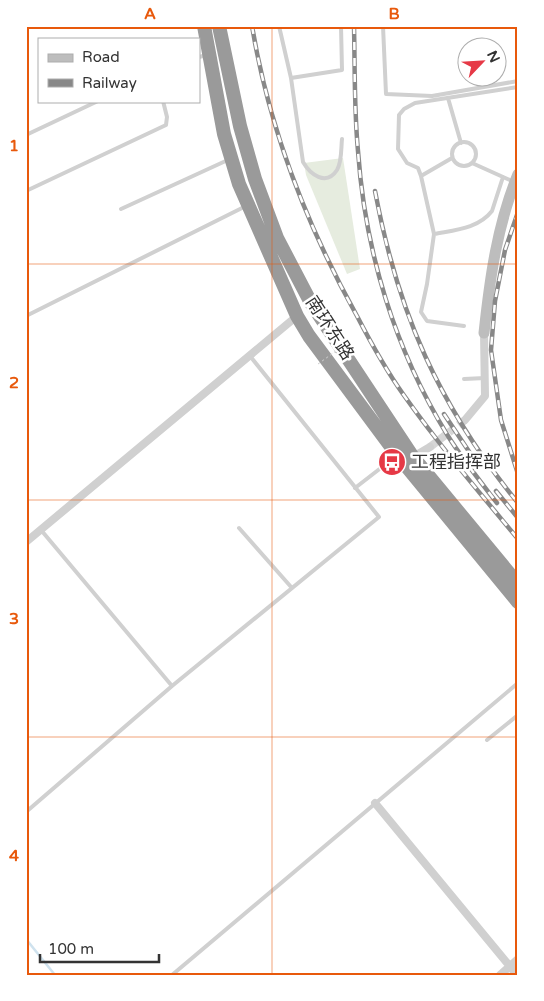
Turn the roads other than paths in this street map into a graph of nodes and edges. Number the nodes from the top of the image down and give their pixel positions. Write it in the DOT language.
graph roads {
  1 [pos="204,26"];
  2 [pos="219,26"];
  3 [pos="279,26"];
  4 [pos="341,26"];
  5 [pos="383,26"];
  6 [pos="204,56"];
  7 [pos="291,78"];
  8 [pos="518,81"];
  9 [pos="518,87"];
  10 [pos="448,98"];
  11 [pos="96,102"];
  12 [pos="163,102"];
  13 [pos="26,135"];
  14 [pos="342,139"];
  15 [pos="461,143"];
  16 [pos="232,158"];
  17 [pos="452,158"];
  18 [pos="472,163"];
  19 [pos="421,176"];
  20 [pos="503,177"];
  21 [pos="516,178"];
  22 [pos="26,191"];
  23 [pos="248,205"];
  24 [pos="121,209"];
  25 [pos="434,234"];
  26 [pos="26,316"];
  27 [pos="297,316"];
  28 [pos="464,326"];
  29 [pos="484,333"];
  30 [pos="250,356"];
  31 [pos="484,378"];
  32 [pos="464,379"];
  33 [pos="465,420"];
  34 [pos="430,447"];
  35 [pos="398,456"];
  36 [pos="413,457"];
  37 [pos="355,488"];
  38 [pos="239,528"];
  39 [pos="41,530"];
  40 [pos="26,542"];
  41 [pos="518,584"];
  42 [pos="292,588"];
  43 [pos="518,602"];
  44 [pos="518,683"];
  45 [pos="172,686"];
  46 [pos="518,714"];
  47 [pos="488,740"];
  48 [pos="375,803"];
  49 [pos="26,812"];
  50 [pos="518,959"];
  51 [pos="510,966"];
  52 [pos="172,975"];
  53 [pos="500,975"];
  54 [pos="517,975"];
  1 -- 6 [label="highway, 南环东路"];
  2 -- 36 [label="highway, 南环东路"];
  3 -- 7 [label="lane"];
  4 -- 7 [label="lane"];
  5 -- 8 [label="lane"];
  6 -- 16 [label="highway, 南环东路"];
  7 -- 14 [label="lane"];
  9 -- 10 [label="lane"];
  10 -- 15 [label="lane"];
  10 -- 19 [label="lane"];
  11 -- 13 [label="lane"];
  12 -- 22 [label="lane"];
  15 -- 17 [label="lane"];
  15 -- 18 [label="lane"];
  16 -- 23 [label="highway, 南环东路"];
  16 -- 24 [label="lane"];
  17 -- 18 [label="lane"];
  17 -- 19 [label="lane"];
  18 -- 20 [label="lane"];
  19 -- 25 [label="lane"];
  20 -- 21 [label="lane"];
  20 -- 25 [label="lane"];
  21 -- 29 [label="street"];
  23 -- 26 [label="lane"];
  23 -- 27 [label="highway, 南环东路"];
  25 -- 28 [label="lane"];
  27 -- 30 [label="street"];
  27 -- 35 [label="highway, 南环东路"];
  29 -- 31 [label="street"];
  30 -- 37 [label="lane"];
  30 -- 39 [label="street"];
  31 -- 32 [label="lane"];
  31 -- 33 [label="street"];
  34 -- 36 [label="street"];
  35 -- 37 [label="lane"];
  35 -- 43 [label="highway, 南环东路"];
  36 -- 41 [label="highway, 南环东路"];
  37 -- 42 [label="lane"];
  38 -- 42 [label="lane"];
  39 -- 40 [label="street"];
  39 -- 45 [label="lane"];
  42 -- 45 [label="lane"];
  44 -- 48 [label="lane"];
  45 -- 49 [label="lane"];
  46 -- 47 [label="lane"];
  48 -- 51 [label="street"];
  48 -- 52 [label="lane"];
  50 -- 51 [label="street"];
  51 -- 53 [label="street"];
  51 -- 54 [label="street"];
}
